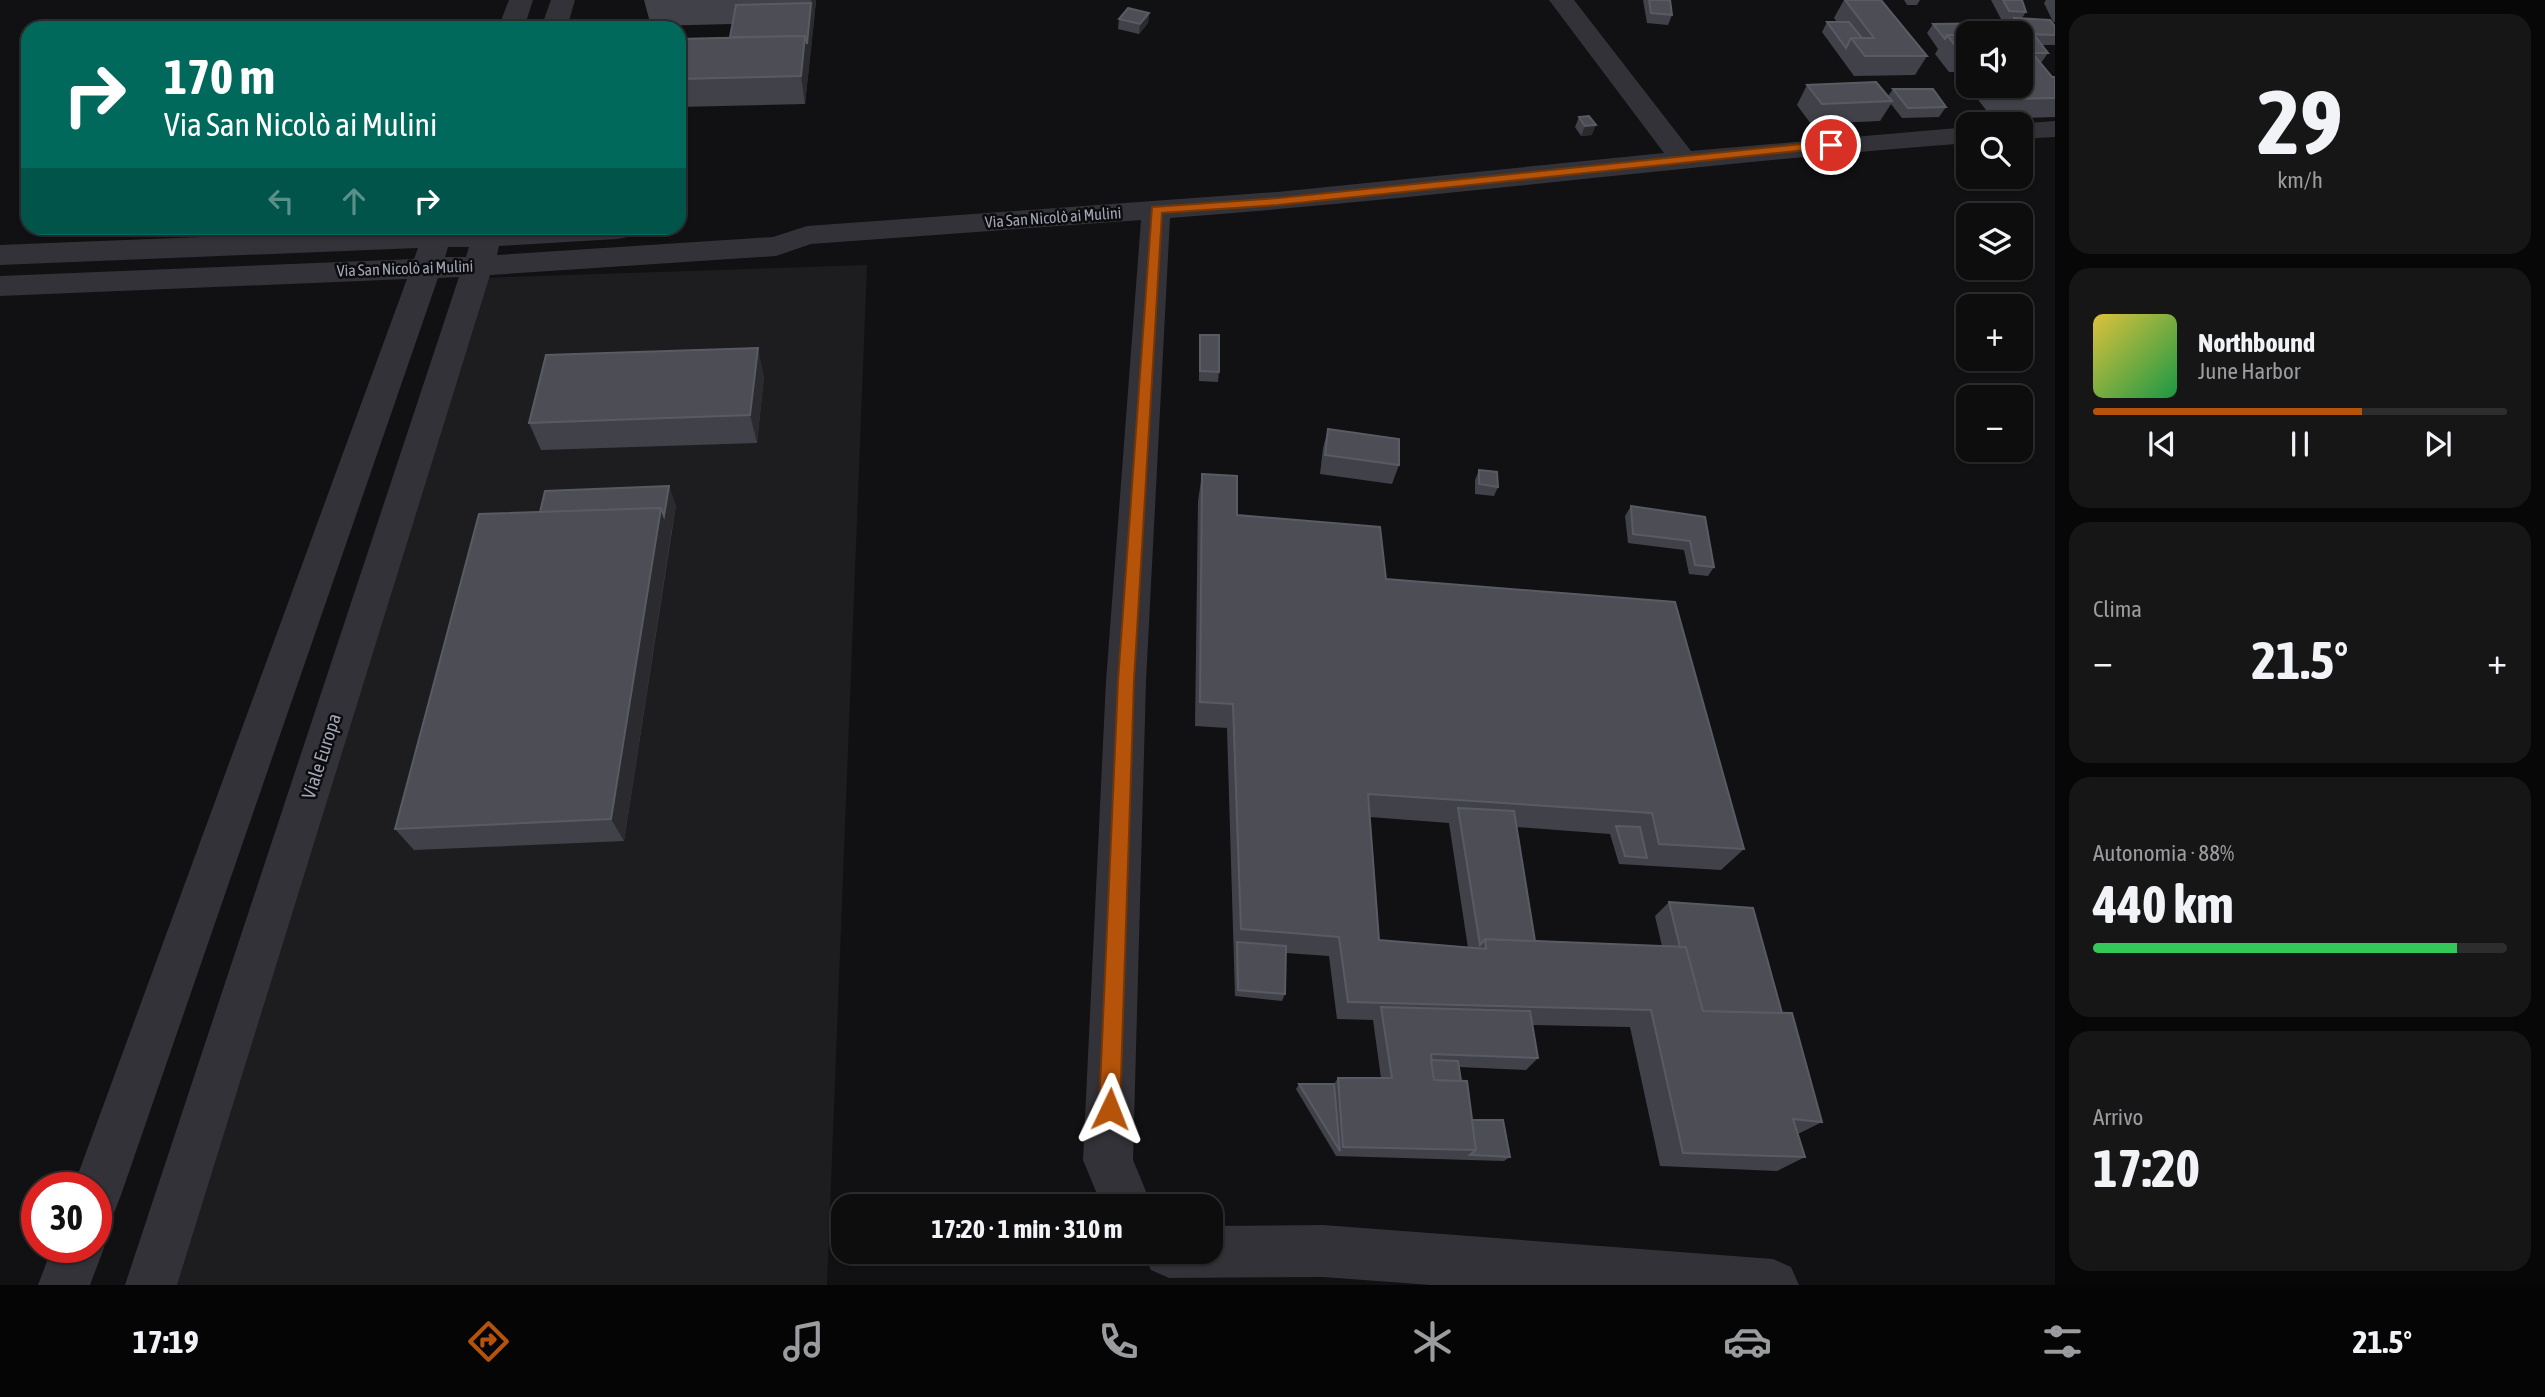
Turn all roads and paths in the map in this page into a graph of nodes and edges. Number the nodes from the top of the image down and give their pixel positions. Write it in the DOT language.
graph roads {
  1 [pos="521,0"];
  2 [pos="563,0"];
  3 [pos="1561,0"];
  4 [pos="514,21"];
  5 [pos="556,21"];
  6 [pos="2055,129"];
  7 [pos="2033,130"];
  8 [pos="1956,136"];
  9 [pos="1684,160"];
  10 [pos="1156,209"];
  11 [pos="686,227"];
  12 [pos="586,235"];
  13 [pos="807,235"];
  14 [pos="434,243"];
  15 [pos="485,244"];
  16 [pos="0,255"];
  17 [pos="0,286"];
  18 [pos="104,1172"];
  19 [pos="1122,1194"];
  20 [pos="1223,1259"];
  21 [pos="72,1263"];
  22 [pos="64,1285"];
  23 [pos="151,1285"];
  24 [pos="1773,1285"];
  1 -- 4 [label="street"];
  2 -- 5 [label="street"];
  3 -- 9 [label="street"];
  6 -- 7 [label="street"];
  8 -- 9 [label="street, Via San Nicolò ai Mulini"];
  9 -- 10 [label="street, Via San Nicolò ai Mulini"];
  10 -- 13 [label="street, Via San Nicolò ai Mulini"];
  10 -- 19 [label="street"];
  11 -- 13 [label="street, Via San Nicolò ai Mulini"];
  12 -- 15 [label="street, Via San Nicolò ai Mulini"];
  13 -- 15 [label="street, Via San Nicolò ai Mulini"];
  14 -- 15 [label="street, Via San Nicolò ai Mulini"];
  14 -- 16 [label="street, Via San Nicolò ai Mulini"];
  14 -- 17 [label="street, Via San Nicolò ai Mulini"];
  14 -- 18 [label="street"];
  15 -- 23 [label="street, Viale Europa"];
  20 -- 24 [label="street"];
  21 -- 22 [label="street"];
}
